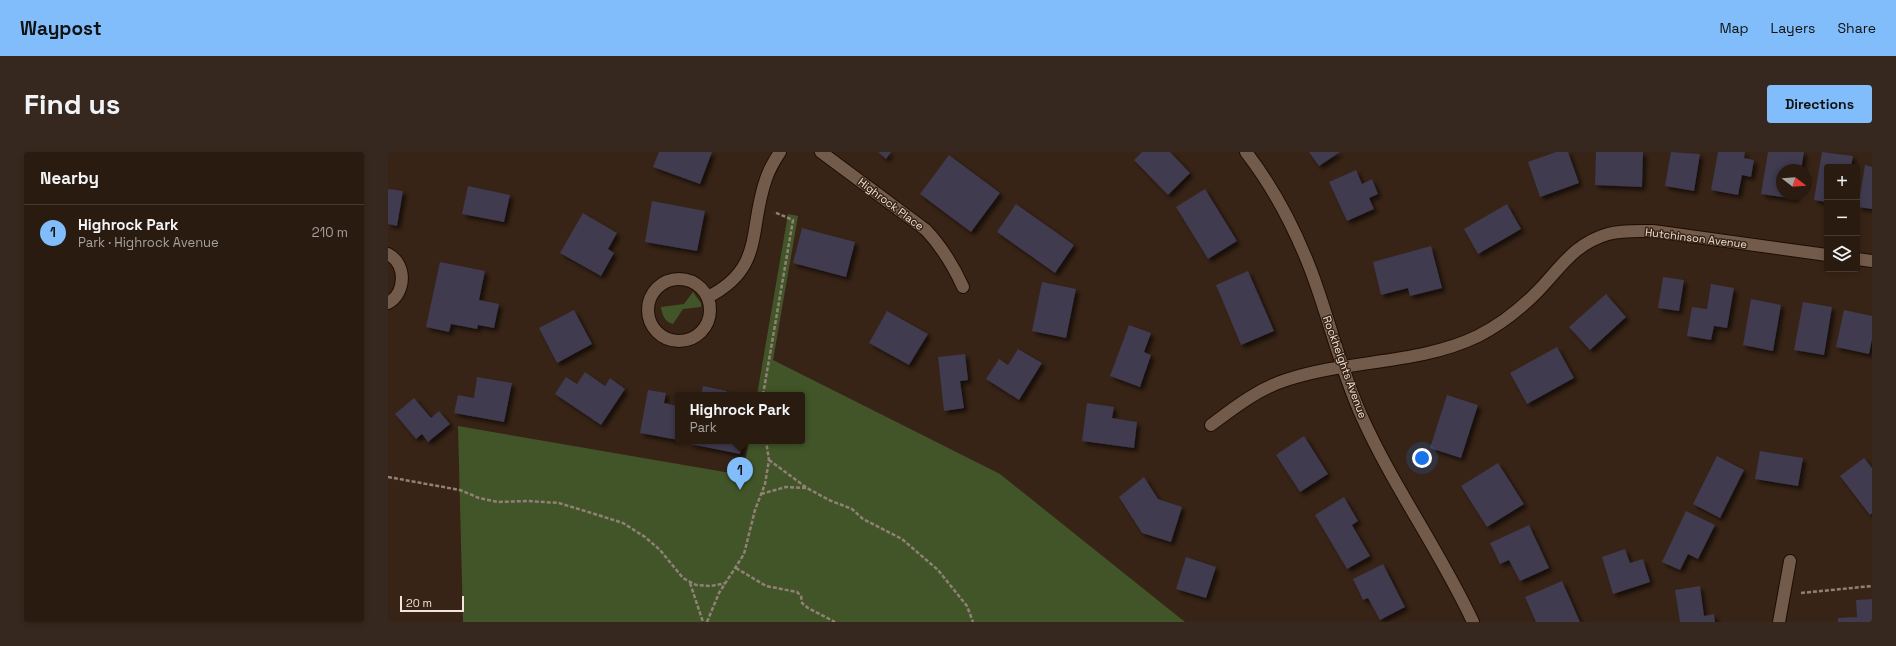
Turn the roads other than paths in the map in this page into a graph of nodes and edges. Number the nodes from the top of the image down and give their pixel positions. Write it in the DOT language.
graph roads {
  1 [pos="780,152"];
  2 [pos="821,152"];
  3 [pos="1246,152"];
  4 [pos="388,254"];
  5 [pos="1824,255"];
  6 [pos="1860,259"];
  7 [pos="1872,261"];
  8 [pos="963,287"];
  9 [pos="708,297"];
  10 [pos="388,303"];
  11 [pos="1342,366"];
  12 [pos="1211,425"];
  13 [pos="1790,561"];
  14 [pos="1473,622"];
  15 [pos="1779,622"];
  1 -- 9 [label="street"];
  2 -- 8 [label="street, Highrock Place"];
  3 -- 11 [label="street, Rockheights Avenue"];
  4 -- 10 [label="street"];
  5 -- 11 [label="street, Hutchinson Avenue"];
  6 -- 7 [label="street"];
  9 -- 9 [label="street"];
  11 -- 12 [label="street, Hutchinson Avenue"];
  11 -- 14 [label="street, Rockheights Avenue"];
  13 -- 15 [label="street"];
}
